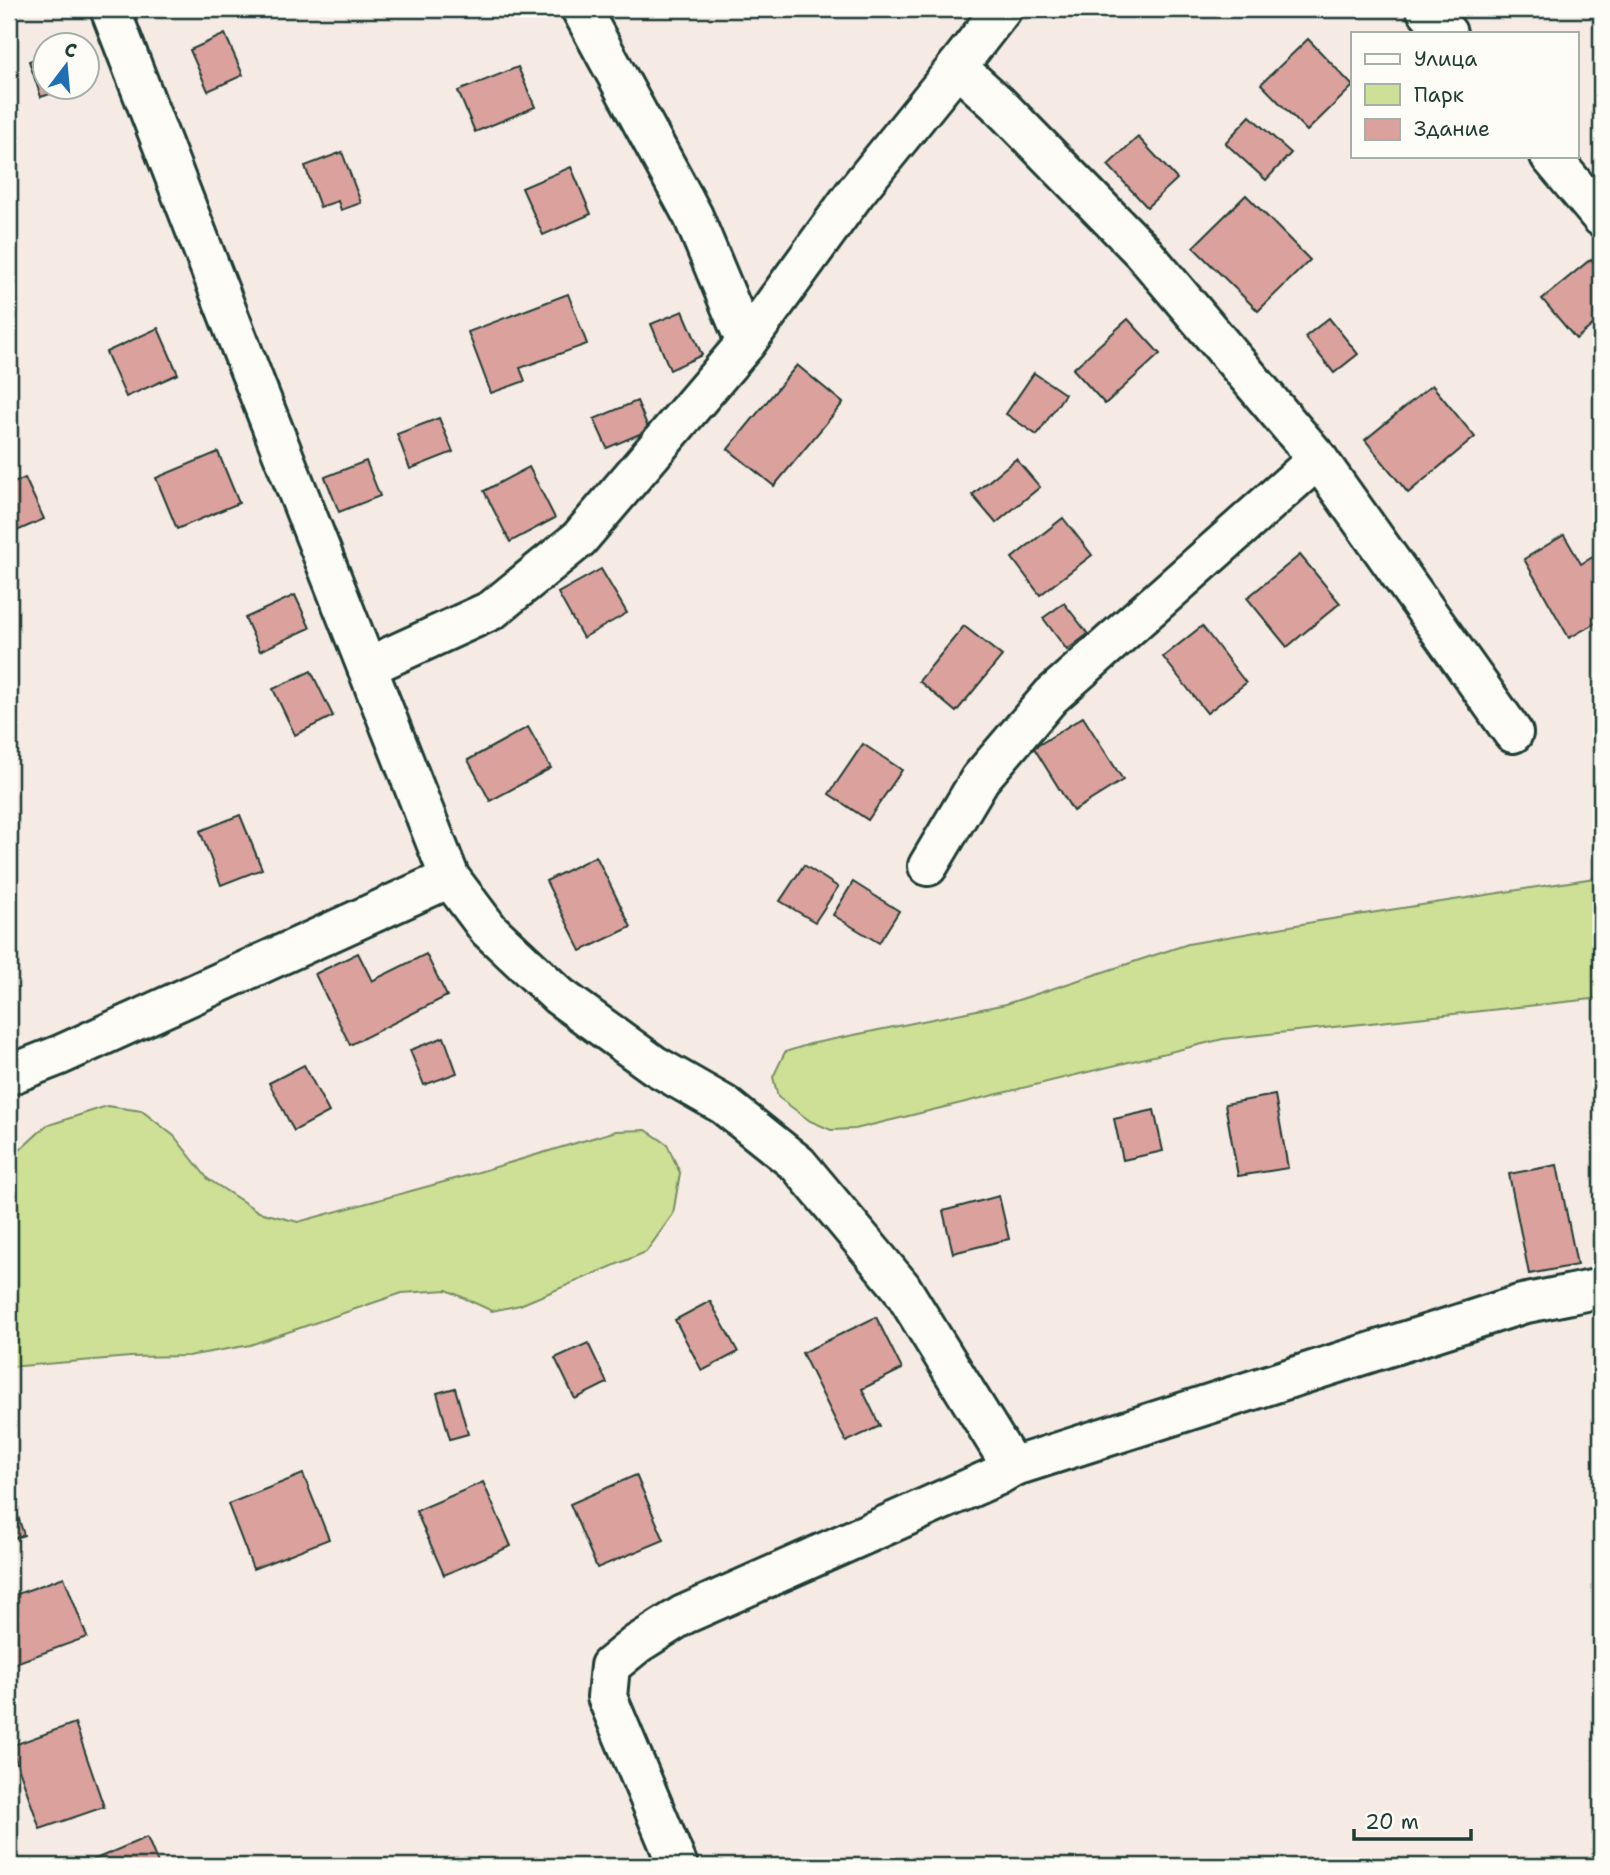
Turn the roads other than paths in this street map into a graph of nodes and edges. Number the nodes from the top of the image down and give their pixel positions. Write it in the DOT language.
graph roads {
  1 [pos="110,9"];
  2 [pos="581,9"];
  3 [pos="1002,9"];
  4 [pos="1426,9"];
  5 [pos="1446,32"];
  6 [pos="957,67"];
  7 [pos="1552,158"];
  8 [pos="1601,217"];
  9 [pos="746,343"];
  10 [pos="1318,459"];
  11 [pos="367,667"];
  12 [pos="1513,733"];
  13 [pos="928,866"];
  14 [pos="450,878"];
  15 [pos="9,1075"];
  16 [pos="1601,1288"];
  17 [pos="1012,1467"];
  18 [pos="678,1866"];
  1 -- 11 [label="street"];
  2 -- 9 [label="street"];
  3 -- 6 [label="street"];
  4 -- 5 [label="street"];
  6 -- 9 [label="street"];
  6 -- 10 [label="street"];
  7 -- 8 [label="street"];
  9 -- 11 [label="street"];
  10 -- 12 [label="street"];
  10 -- 13 [label="street"];
  11 -- 14 [label="street"];
  14 -- 15 [label="street"];
  14 -- 17 [label="street"];
  16 -- 17 [label="street"];
  17 -- 18 [label="street"];
}
